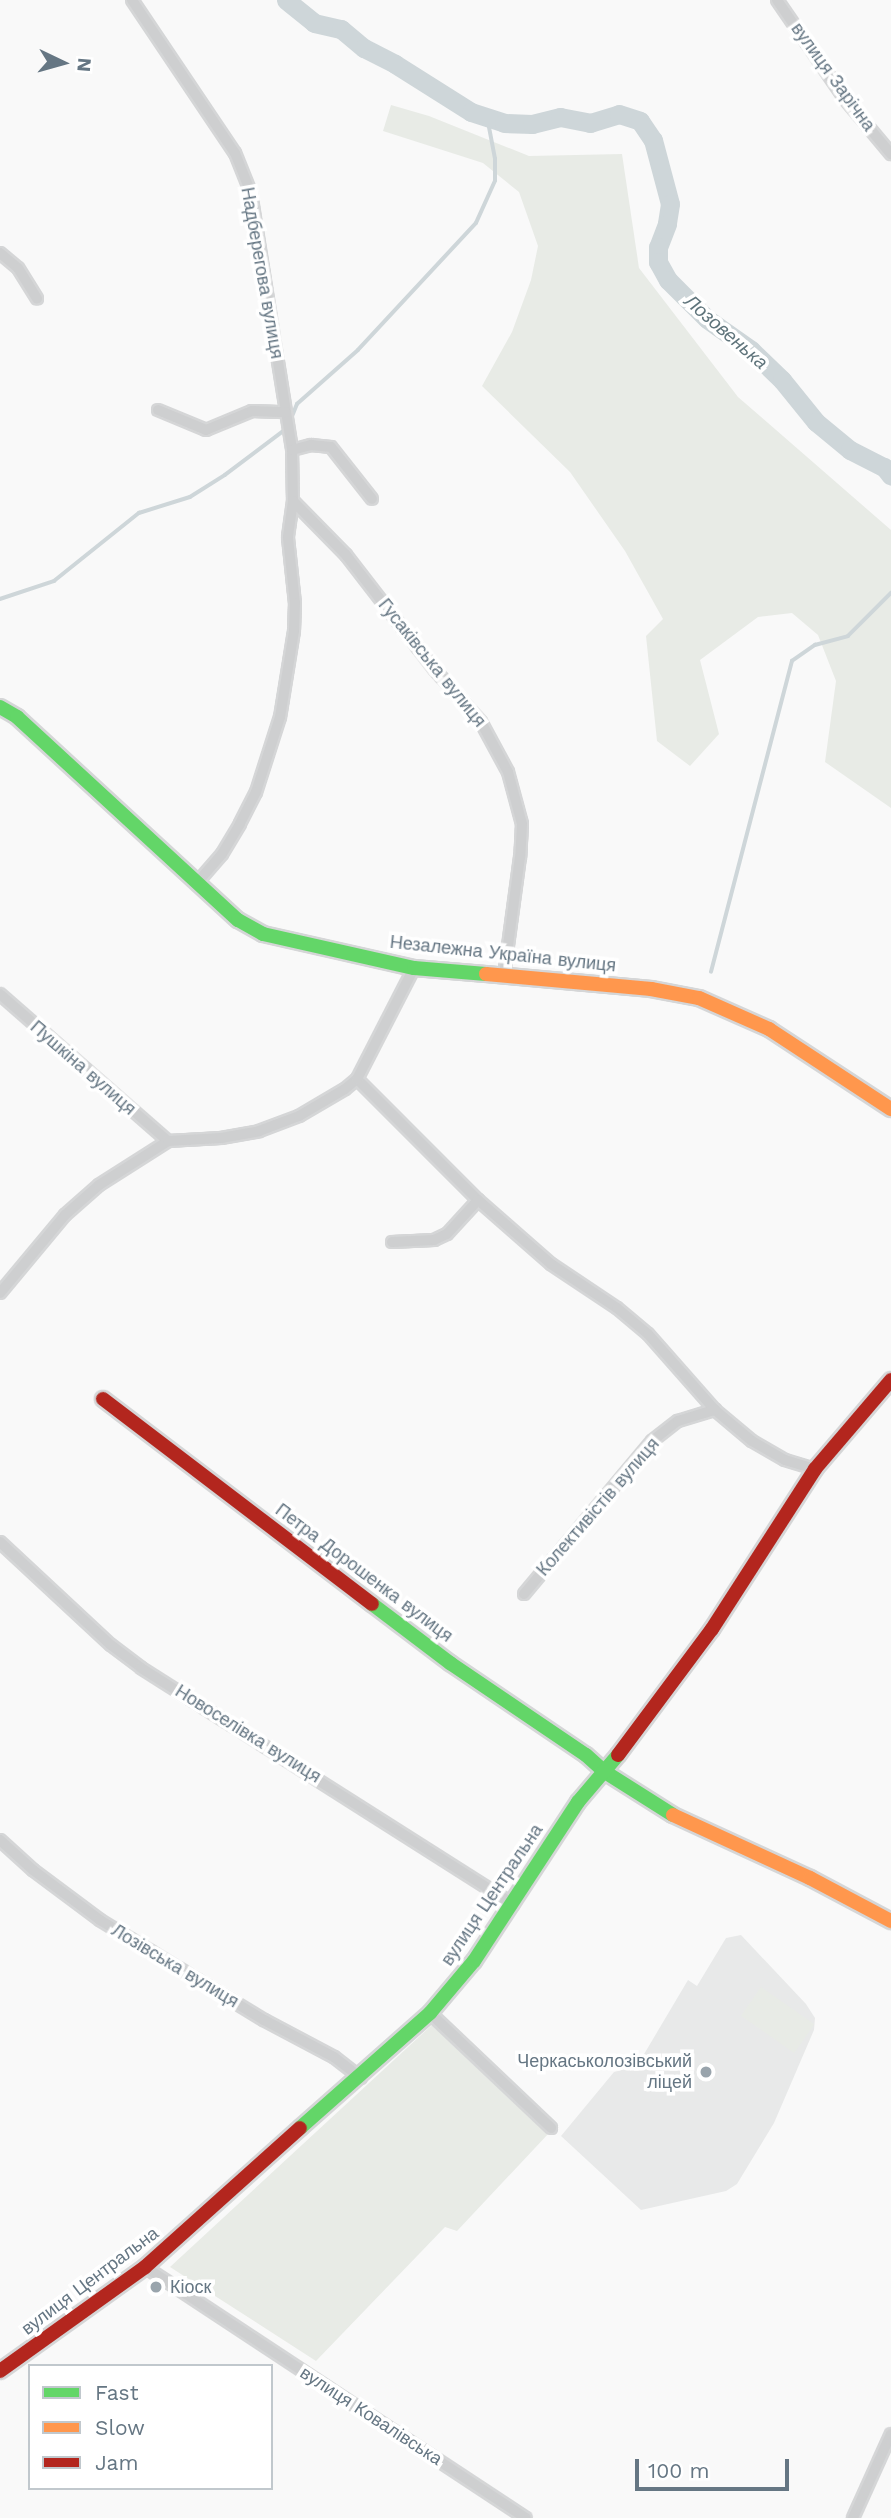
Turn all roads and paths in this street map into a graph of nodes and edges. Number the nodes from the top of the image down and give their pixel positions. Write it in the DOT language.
graph roads {
  1 [pos="132,0"];
  2 [pos="777,0"];
  3 [pos="891,153"];
  4 [pos="0,253"];
  5 [pos="37,299"];
  6 [pos="158,410"];
  7 [pos="286,412"];
  8 [pos="292,450"];
  9 [pos="372,499"];
  10 [pos="293,501"];
  11 [pos="0,707"];
  12 [pos="197,883"];
  13 [pos="414,968"];
  14 [pos="504,975"];
  15 [pos="0,994"];
  16 [pos="357,1079"];
  17 [pos="891,1109"];
  18 [pos="168,1141"];
  19 [pos="478,1200"];
  20 [pos="392,1242"];
  21 [pos="0,1293"];
  22 [pos="891,1380"];
  23 [pos="103,1399"];
  24 [pos="715,1410"];
  25 [pos="815,1469"];
  26 [pos="0,1542"];
  27 [pos="524,1594"];
  28 [pos="605,1772"];
  29 [pos="0,1840"];
  30 [pos="513,1903"];
  31 [pos="891,1921"];
  32 [pos="430,2013"];
  33 [pos="361,2078"];
  34 [pos="551,2128"];
  35 [pos="145,2267"];
  36 [pos="0,2371"];
  37 [pos="891,2434"];
  38 [pos="526,2518"];
  39 [pos="853,2518"];
  1 -- 7 [label="street, Надберегова вулиця"];
  2 -- 3 [label="street, вулиця Зарічна"];
  4 -- 5 [label="street"];
  6 -- 7 [label="street"];
  7 -- 8 [label="street, Надберегова вулиця"];
  8 -- 9 [label="street"];
  8 -- 10 [label="street, Надберегова вулиця"];
  10 -- 12 [label="street, Надберегова вулиця"];
  10 -- 14 [label="street, Гусаківська вулиця"];
  11 -- 12 [label="street, Незалежна Україна вулиця"];
  12 -- 13 [label="street, Незалежна Україна вулиця"];
  13 -- 14 [label="street, Незалежна Україна вулиця"];
  13 -- 16 [label="street"];
  14 -- 17 [label="street, Незалежна Україна вулиця"];
  15 -- 18 [label="street, Пушкіна вулиця"];
  16 -- 18 [label="street"];
  16 -- 19 [label="street"];
  18 -- 21 [label="street"];
  19 -- 20 [label="street"];
  19 -- 24 [label="street"];
  22 -- 25 [label="street, вулиця Центральна"];
  23 -- 28 [label="street, Петра Дорошенка вулиця"];
  24 -- 25 [label="street"];
  24 -- 27 [label="street, Колективістів вулиця"];
  25 -- 28 [label="street, вулиця Центральна"];
  26 -- 30 [label="street, Новоселівка вулиця"];
  28 -- 30 [label="street, вулиця Центральна"];
  28 -- 31 [label="street, Петра Дорошенка вулиця"];
  29 -- 33 [label="street, Лозівська вулиця"];
  30 -- 32 [label="street, вулиця Центральна"];
  32 -- 33 [label="street, вулиця Центральна"];
  32 -- 34 [label="street"];
  33 -- 35 [label="street, вулиця Центральна"];
  35 -- 36 [label="street, вулиця Центральна"];
  35 -- 38 [label="street, вулиця Ковалівська"];
  37 -- 39 [label="street"];
}
